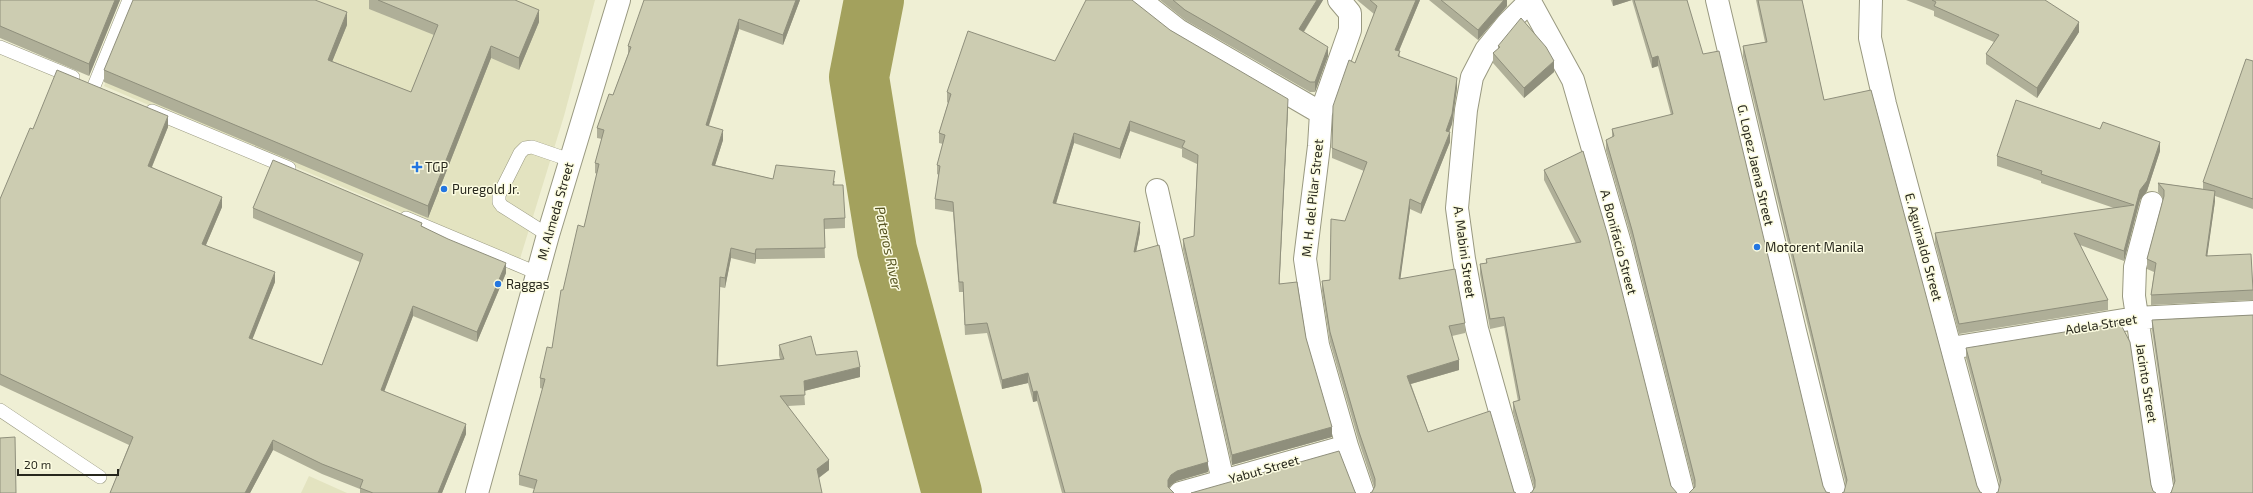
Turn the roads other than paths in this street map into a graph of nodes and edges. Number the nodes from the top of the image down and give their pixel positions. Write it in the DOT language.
graph roads {
  1 [pos="128,0"];
  2 [pos="619,0"];
  3 [pos="1140,0"];
  4 [pos="1339,0"];
  5 [pos="1717,0"];
  6 [pos="1871,0"];
  7 [pos="1530,1"];
  8 [pos="0,47"];
  9 [pos="94,86"];
  10 [pos="108,92"];
  11 [pos="137,104"];
  12 [pos="1321,113"];
  13 [pos="570,160"];
  14 [pos="297,172"];
  15 [pos="1157,190"];
  16 [pos="2152,203"];
  17 [pos="392,212"];
  18 [pos="548,235"];
  19 [pos="537,273"];
  20 [pos="2253,312"];
  21 [pos="2136,318"];
  22 [pos="1951,348"];
  23 [pos="0,410"];
  24 [pos="1347,446"];
  25 [pos="100,477"];
  26 [pos="1223,480"];
  27 [pos="477,493"];
  28 [pos="1180,493"];
  29 [pos="1363,493"];
  30 [pos="1523,493"];
  31 [pos="1683,493"];
  32 [pos="1835,493"];
  33 [pos="1989,493"];
  34 [pos="2163,493"];
  1 -- 9 [label="lane"];
  2 -- 13 [label="street, M. Almeda Street"];
  3 -- 12 [label="street"];
  4 -- 12 [label="street, M. H. del Pilar Street"];
  5 -- 32 [label="street, G. Lopez Jaena Street"];
  6 -- 22 [label="street, E. Aguinaldo Street"];
  7 -- 30 [label="street, A. Mabini Street"];
  7 -- 31 [label="street, A. Bonifacio Street"];
  8 -- 9 [label="lane"];
  9 -- 10 [label="lane"];
  11 -- 14 [label="lane"];
  12 -- 24 [label="street, M. H. del Pilar Street"];
  13 -- 18 [label="street, M. Almeda Street"];
  13 -- 18 [label="lane"];
  15 -- 26 [label="street"];
  16 -- 21 [label="street, Jacinto Street"];
  17 -- 19 [label="lane"];
  18 -- 19 [label="street, M. Almeda Street"];
  19 -- 27 [label="street, M. Almeda Street"];
  20 -- 21 [label="street, Adela Street"];
  21 -- 22 [label="street, Adela Street"];
  21 -- 34 [label="street, Jacinto Street"];
  22 -- 33 [label="street, E. Aguinaldo Street"];
  23 -- 25 [label="lane"];
  24 -- 26 [label="street, Yabut Street"];
  24 -- 29 [label="street, M. H. del Pilar Street"];
  26 -- 28 [label="street, Yabut Street"];
}
